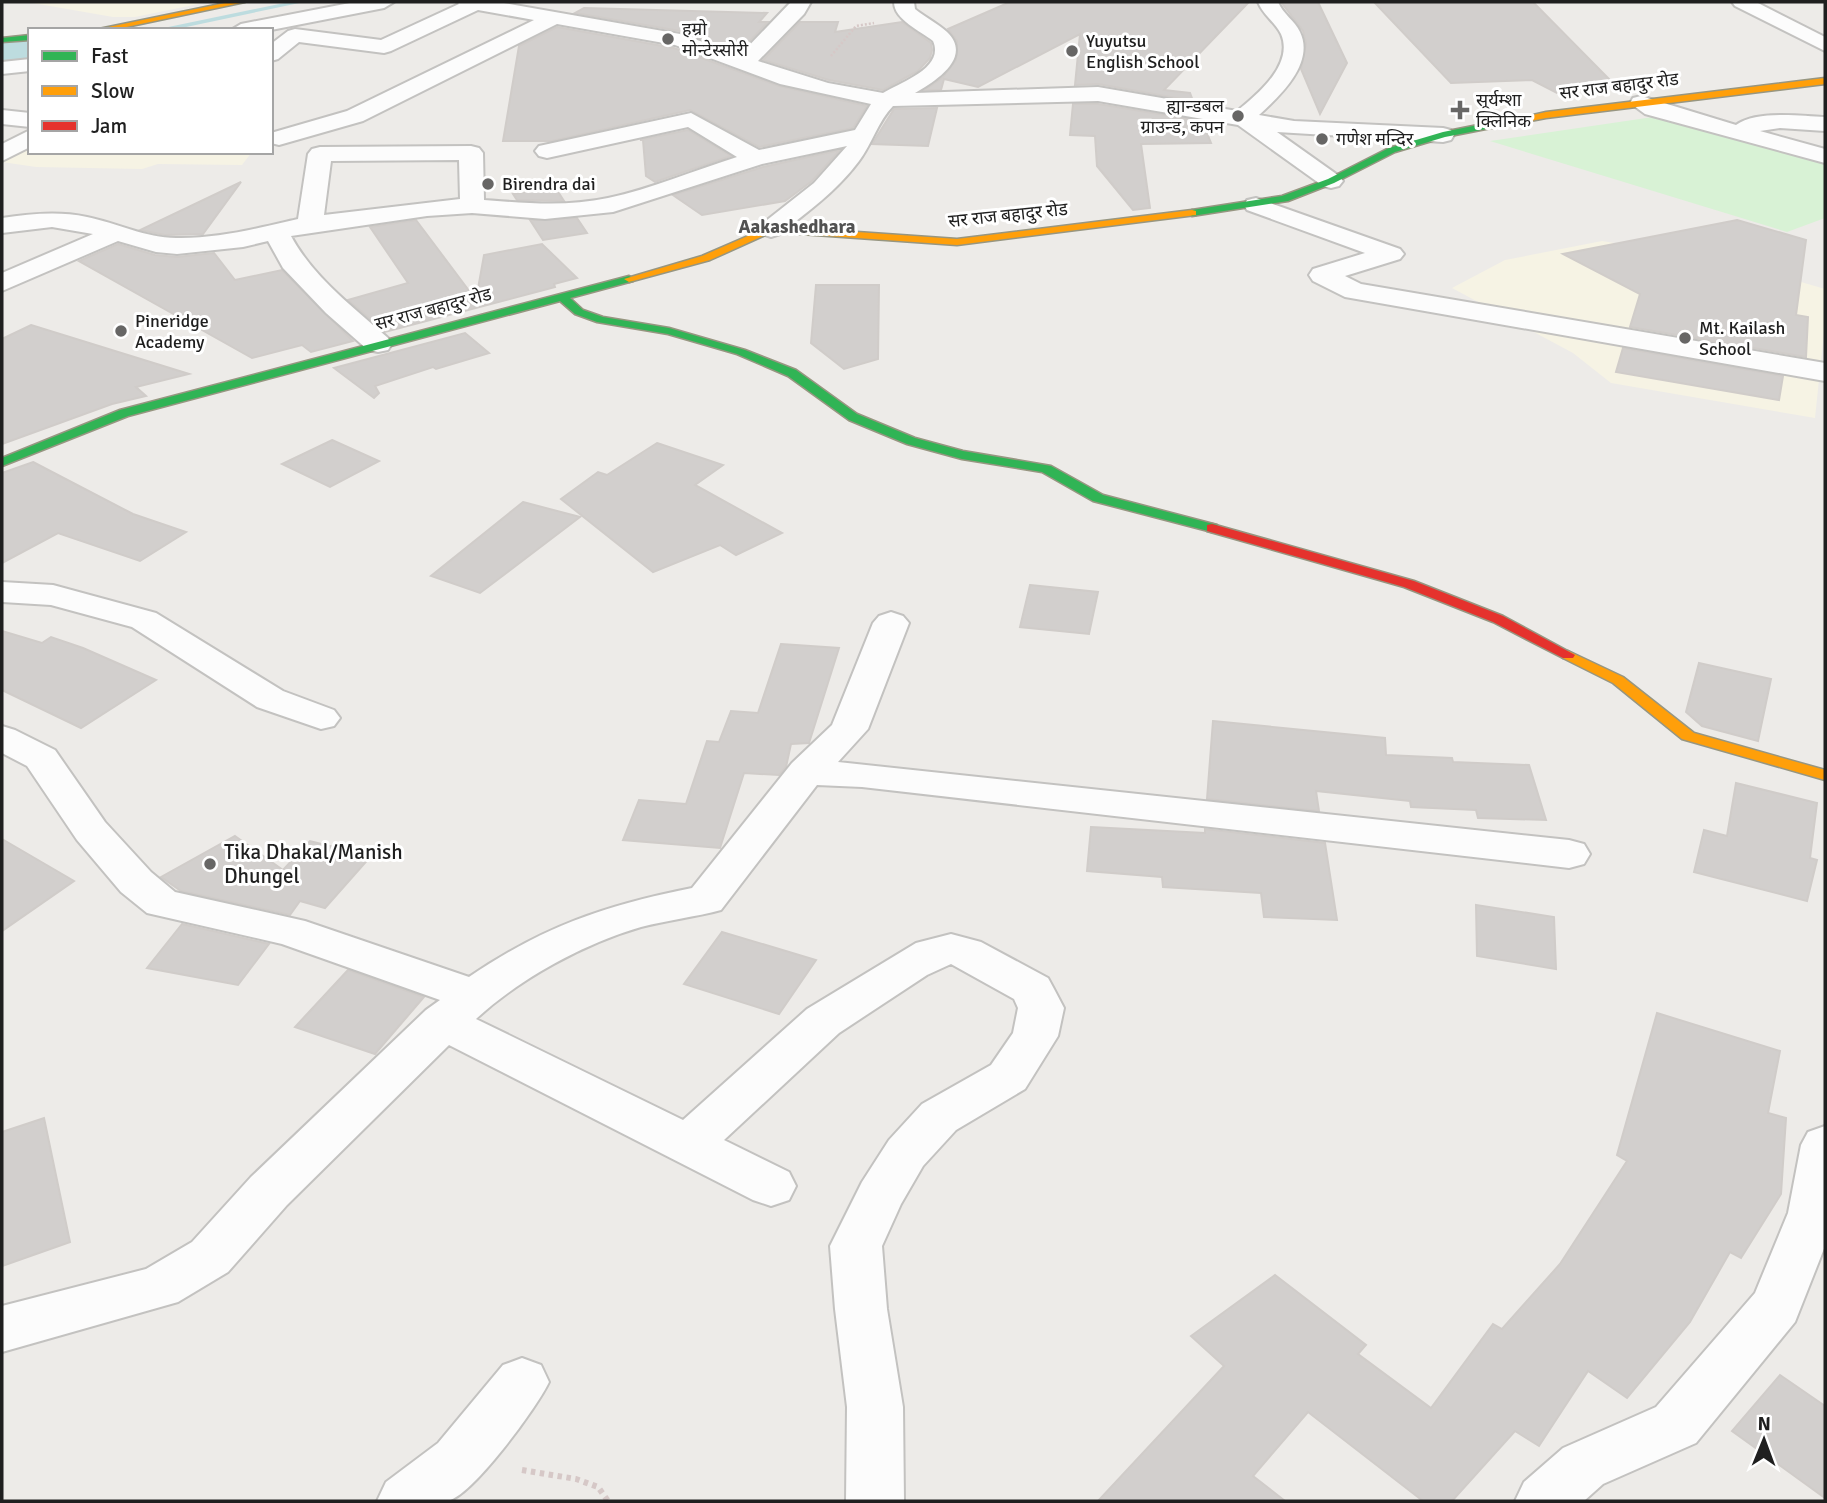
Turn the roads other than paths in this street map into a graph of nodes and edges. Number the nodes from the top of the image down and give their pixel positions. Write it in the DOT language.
graph roads {
  1 [pos="241,2"];
  2 [pos="384,2"];
  3 [pos="801,2"];
  4 [pos="1268,2"];
  5 [pos="1742,2"];
  6 [pos="471,3"];
  7 [pos="907,9"];
  8 [pos="554,18"];
  9 [pos="108,28"];
  10 [pos="252,28"];
  11 [pos="28,37"];
  12 [pos="2,40"];
  13 [pos="1825,46"];
  14 [pos="273,53"];
  15 [pos="745,62"];
  16 [pos="28,65"];
  17 [pos="2,68"];
  18 [pos="1823,81"];
  19 [pos="887,100"];
  20 [pos="1641,103"];
  21 [pos="2,117"];
  22 [pos="1243,118"];
  23 [pos="28,120"];
  24 [pos="1825,124"];
  25 [pos="1727,130"];
  26 [pos="864,135"];
  27 [pos="1443,135"];
  28 [pos="28,138"];
  29 [pos="279,138"];
  30 [pos="547,151"];
  31 [pos="2,154"];
  32 [pos="1825,156"];
  33 [pos="755,158"];
  34 [pos="1331,181"];
  35 [pos="1256,205"];
  36 [pos="472,206"];
  37 [pos="310,224"];
  38 [pos="2,225"];
  39 [pos="771,229"];
  40 [pos="116,233"];
  41 [pos="276,233"];
  42 [pos="2,283"];
  43 [pos="562,296"];
  44 [pos="378,344"];
  45 [pos="1825,372"];
  46 [pos="2,462"];
  47 [pos="2,592"];
  48 [pos="891,623"];
  49 [pos="321,718"];
  50 [pos="2,738"];
  51 [pos="806,772"];
  52 [pos="1825,775"];
  53 [pos="1569,854"];
  54 [pos="457,1009"];
  55 [pos="687,1145"];
  56 [pos="1825,1145"];
  57 [pos="771,1186"];
  58 [pos="2,1329"];
  59 [pos="523,1382"];
  60 [pos="407,1501"];
  61 [pos="875,1501"];
  62 [pos="1544,1501"];
  1 -- 9 [label="street"];
  2 -- 10 [label="street"];
  3 -- 15 [label="street"];
  4 -- 22 [label="street"];
  5 -- 13 [label="street"];
  6 -- 8 [label="street"];
  6 -- 14 [label="street"];
  7 -- 19 [label="street"];
  8 -- 15 [label="street"];
  8 -- 29 [label="street"];
  11 -- 12 [label="street"];
  15 -- 19 [label="street"];
  16 -- 17 [label="street"];
  18 -- 20 [label="street, सर राज बहादुर रोड"];
  19 -- 22 [label="street"];
  19 -- 26 [label="street"];
  20 -- 25 [label="street"];
  20 -- 27 [label="street, सर राज बहादुर रोड"];
  21 -- 23 [label="street"];
  22 -- 27 [label="street"];
  22 -- 34 [label="street"];
  24 -- 25 [label="street"];
  25 -- 32 [label="street"];
  26 -- 33 [label="street"];
  26 -- 39 [label="street"];
  27 -- 34 [label="street, सर राज बहादुर रोड"];
  28 -- 31 [label="street"];
  30 -- 33 [label="street"];
  33 -- 36 [label="street"];
  34 -- 35 [label="street, सर राज बहादुर रोड"];
  35 -- 39 [label="street, सर राज बहादुर रोड"];
  35 -- 45 [label="street"];
  36 -- 37 [label="street"];
  36 -- 37 [label="street"];
  37 -- 41 [label="street"];
  38 -- 40 [label="street"];
  39 -- 43 [label="street, सर राज बहादुर रोड"];
  40 -- 41 [label="street"];
  40 -- 42 [label="street"];
  41 -- 44 [label="street"];
  43 -- 44 [label="street, सर राज बहादुर रोड"];
  43 -- 52 [label="street"];
  44 -- 46 [label="street, सर राज बहादुर रोड"];
  47 -- 49 [label="street"];
  48 -- 51 [label="street"];
  50 -- 54 [label="street"];
  51 -- 53 [label="street"];
  51 -- 54 [label="street"];
  54 -- 55 [label="street"];
  54 -- 58 [label="street"];
  55 -- 57 [label="street"];
  55 -- 61 [label="street"];
  56 -- 62 [label="street"];
  59 -- 60 [label="street"];
}
